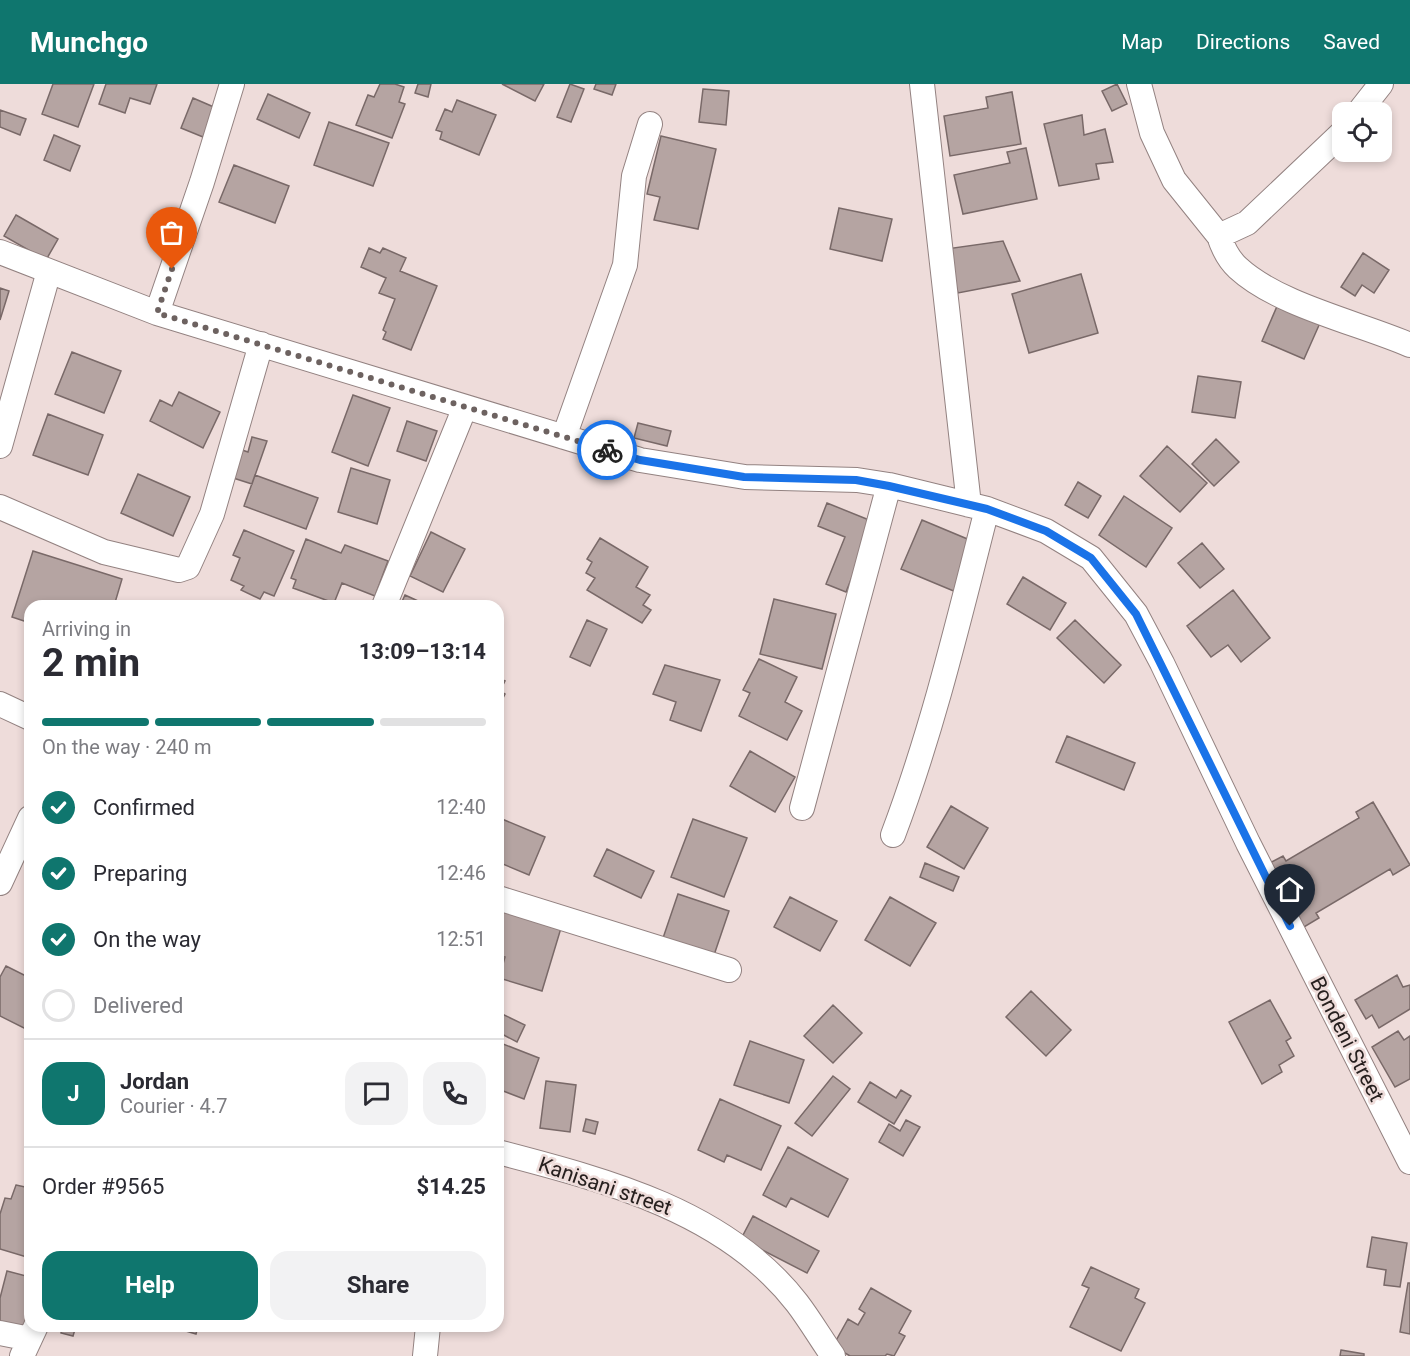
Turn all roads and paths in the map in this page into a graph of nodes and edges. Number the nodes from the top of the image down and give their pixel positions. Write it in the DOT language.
graph roads {
  1 [pos="232,84"];
  2 [pos="922,84"];
  3 [pos="1139,84"];
  4 [pos="1381,84"];
  5 [pos="1367,102"];
  6 [pos="650,124"];
  7 [pos="1332,142"];
  8 [pos="1219,237"];
  9 [pos="0,252"];
  10 [pos="49,272"];
  11 [pos="157,313"];
  12 [pos="261,344"];
  13 [pos="1410,345"];
  14 [pos="465,407"];
  15 [pos="564,437"];
  16 [pos="0,446"];
  17 [pos="889,486"];
  18 [pos="0,507"];
  19 [pos="978,507"];
  20 [pos="386,600"];
  21 [pos="0,704"];
  22 [pos="24,715"];
  23 [pos="802,808"];
  24 [pos="24,831"];
  25 [pos="893,835"];
  26 [pos="0,883"];
  27 [pos="504,900"];
  28 [pos="729,970"];
  29 [pos="504,1154"];
  30 [pos="1410,1162"];
  31 [pos="427,1332"];
  32 [pos="0,1334"];
  33 [pos="29,1340"];
  34 [pos="425,1356"];
  35 [pos="833,1356"];
  1 -- 11 [label="street"];
  2 -- 19 [label="street"];
  3 -- 8 [label="street"];
  4 -- 5 [label="street"];
  6 -- 15 [label="street"];
  7 -- 8 [label="street"];
  8 -- 13 [label="street"];
  9 -- 10 [label="street, Bondeni Street"];
  10 -- 11 [label="street, Bondeni Street"];
  10 -- 16 [label="street"];
  11 -- 12 [label="street, Bondeni Street"];
  12 -- 14 [label="street, Bondeni Street"];
  12 -- 18 [label="street"];
  14 -- 15 [label="street, Bondeni Street"];
  14 -- 20 [label="street"];
  15 -- 17 [label="street, Bondeni Street"];
  17 -- 19 [label="street, Bondeni Street"];
  17 -- 23 [label="street"];
  19 -- 25 [label="street"];
  19 -- 30 [label="street, Bondeni Street"];
  21 -- 22 [label="street"];
  24 -- 26 [label="street"];
  27 -- 28 [label="street"];
  29 -- 35 [label="street, Kanisani street"];
  31 -- 34 [label="street"];
  32 -- 33 [label="street"];
}
